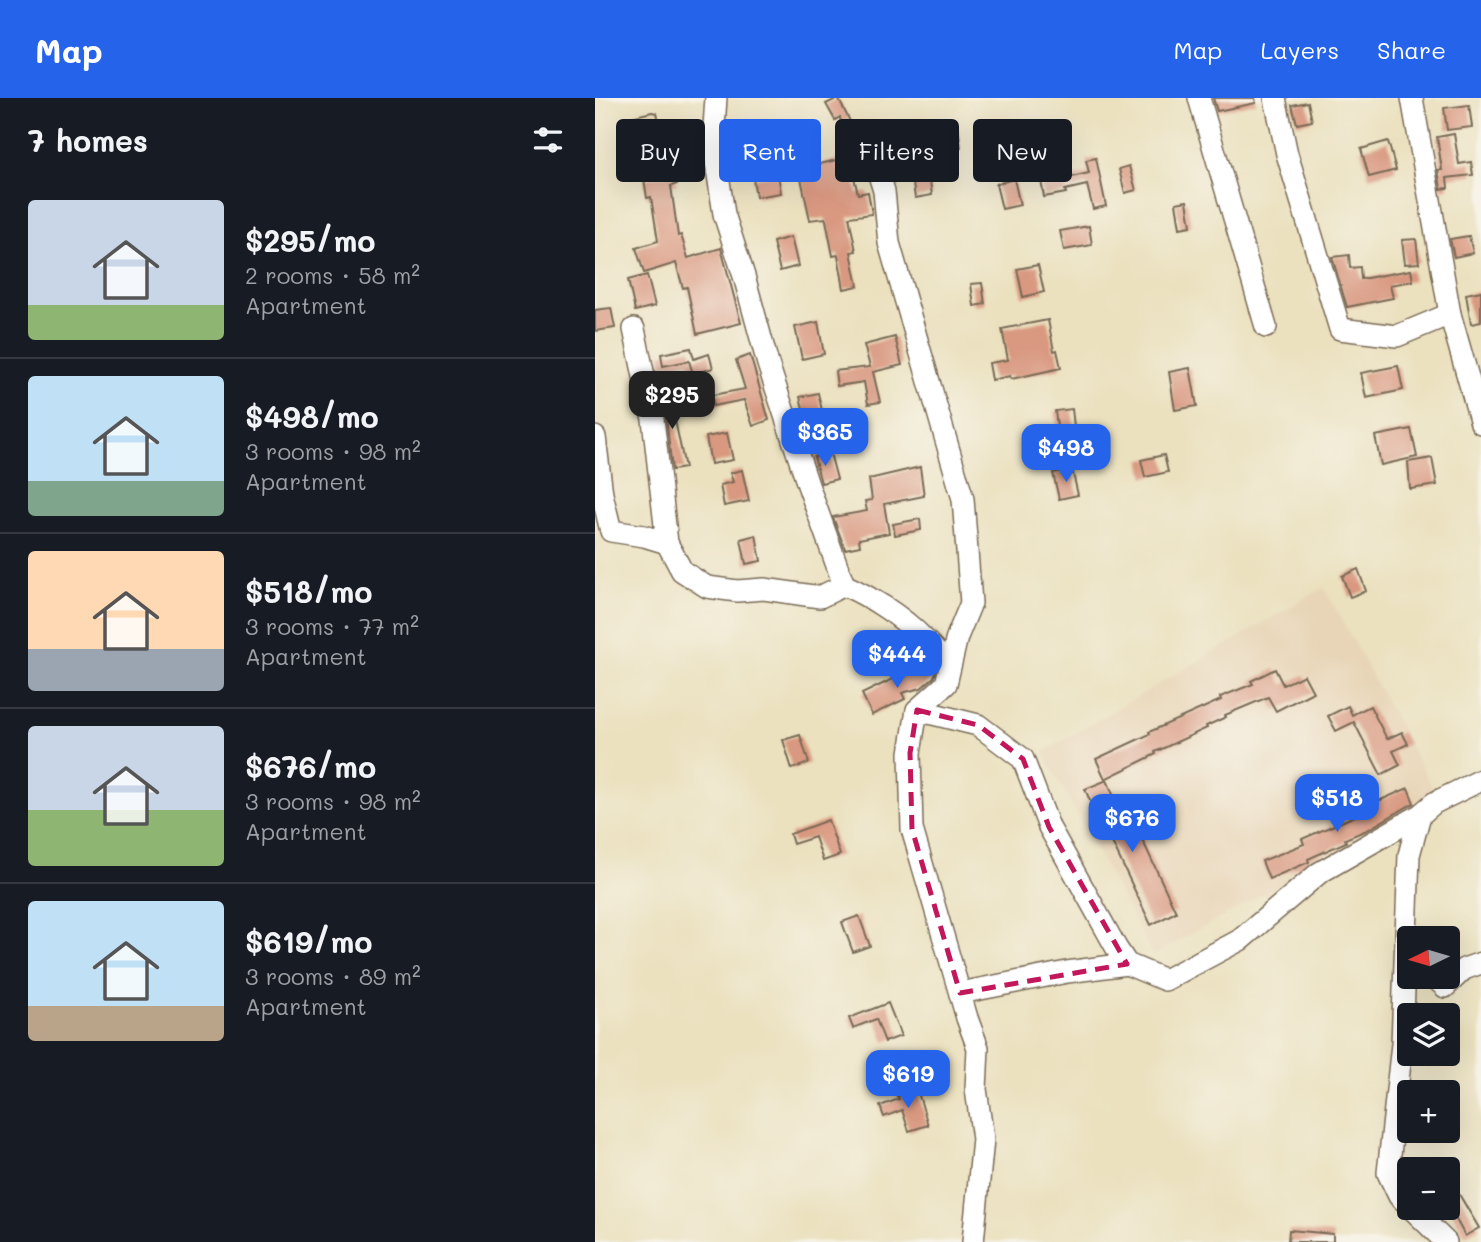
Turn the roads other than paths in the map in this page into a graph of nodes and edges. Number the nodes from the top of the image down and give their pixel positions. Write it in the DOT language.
graph roads {
  1 [pos="716,98"];
  2 [pos="1199,98"];
  3 [pos="1275,98"];
  4 [pos="1412,98"];
  5 [pos="881,182"];
  6 [pos="1450,314"];
  7 [pos="1266,327"];
  8 [pos="634,329"];
  9 [pos="1481,424"];
  10 [pos="595,437"];
  11 [pos="667,543"];
  12 [pos="844,585"];
  13 [pos="950,664"];
  14 [pos="917,710"];
  15 [pos="1481,780"];
  16 [pos="1420,815"];
  17 [pos="1408,926"];
  18 [pos="1481,962"];
  19 [pos="1127,964"];
  20 [pos="1460,973"];
  21 [pos="1405,989"];
  22 [pos="960,993"];
  23 [pos="1397,1192"];
  24 [pos="1424,1220"];
  25 [pos="973,1242"];
  26 [pos="1446,1242"];
  1 -- 12 [label="street"];
  2 -- 7 [label="street"];
  3 -- 6 [label="street"];
  4 -- 6 [label="street"];
  5 -- 13 [label="street"];
  6 -- 9 [label="street"];
  8 -- 11 [label="street"];
  10 -- 11 [label="street"];
  11 -- 12 [label="street"];
  12 -- 13 [label="street"];
  13 -- 14 [label="street"];
  14 -- 19 [label="street"];
  14 -- 22 [label="street"];
  15 -- 16 [label="street"];
  16 -- 17 [label="street"];
  16 -- 19 [label="street"];
  18 -- 20 [label="street"];
  19 -- 22 [label="street"];
  21 -- 23 [label="street"];
  22 -- 25 [label="street"];
  24 -- 26 [label="street"];
}
